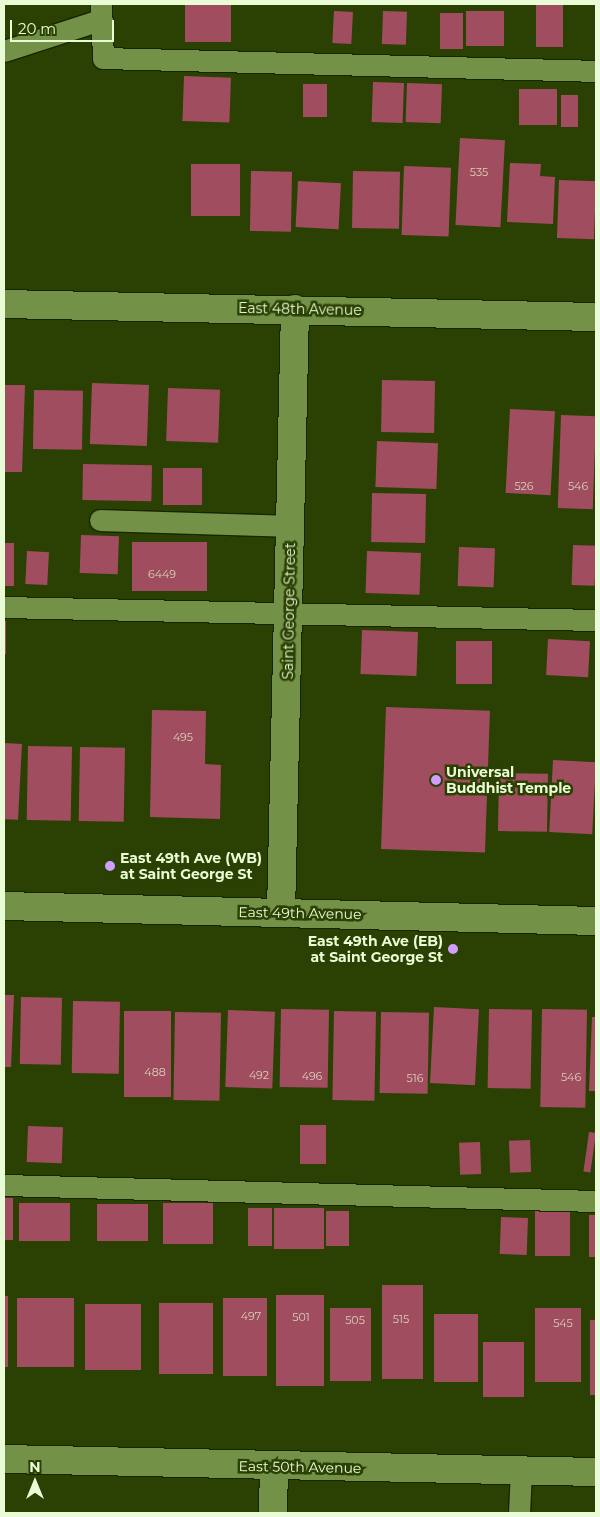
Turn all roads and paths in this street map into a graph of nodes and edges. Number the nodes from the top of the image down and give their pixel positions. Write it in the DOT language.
graph roads {
  1 [pos="100,12"];
  2 [pos="4,51"];
  3 [pos="596,71"];
  4 [pos="4,304"];
  5 [pos="295,309"];
  6 [pos="596,317"];
  7 [pos="100,520"];
  8 [pos="291,526"];
  9 [pos="4,607"];
  10 [pos="289,615"];
  11 [pos="596,620"];
  12 [pos="4,906"];
  13 [pos="281,913"];
  14 [pos="596,920"];
  15 [pos="4,1185"];
  16 [pos="596,1201"];
  17 [pos="4,1459"];
  18 [pos="274,1466"];
  19 [pos="521,1470"];
  20 [pos="596,1472"];
  21 [pos="273,1513"];
  22 [pos="519,1513"];
  1 -- 2 [label="lane"];
  1 -- 3 [label="lane"];
  4 -- 5 [label="street, East 48th Avenue"];
  5 -- 6 [label="street, East 48th Avenue"];
  5 -- 8 [label="street, Saint George Street"];
  7 -- 8 [label="lane"];
  8 -- 10 [label="street, Saint George Street"];
  9 -- 10 [label="lane"];
  10 -- 11 [label="lane"];
  10 -- 13 [label="street, Saint George Street"];
  12 -- 13 [label="street, East 49th Avenue"];
  13 -- 14 [label="street, East 49th Avenue"];
  15 -- 16 [label="lane"];
  17 -- 18 [label="street, East 50th Avenue"];
  18 -- 19 [label="street, East 50th Avenue"];
  18 -- 21 [label="street"];
  19 -- 20 [label="street, East 50th Avenue"];
  19 -- 22 [label="lane"];
}
